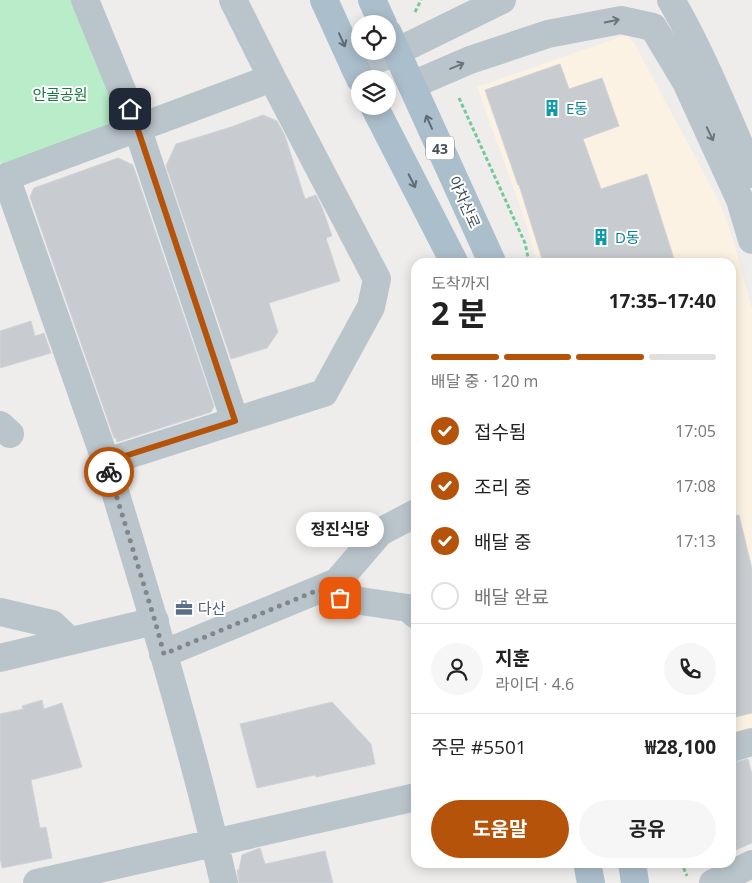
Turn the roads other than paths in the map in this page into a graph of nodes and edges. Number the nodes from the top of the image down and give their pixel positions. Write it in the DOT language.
graph roads {
  1 [pos="85,0"];
  2 [pos="233,0"];
  3 [pos="324,0"];
  4 [pos="372,0"];
  5 [pos="502,0"];
  6 [pos="674,6"];
  7 [pos="379,15"];
  8 [pos="653,26"];
  9 [pos="396,40"];
  10 [pos="396,51"];
  11 [pos="372,60"];
  12 [pos="355,70"];
  13 [pos="361,70"];
  14 [pos="272,78"];
  15 [pos="412,85"];
  16 [pos="379,115"];
  17 [pos="137,127"];
  18 [pos="2,173"];
  19 [pos="752,174"];
  20 [pos="748,208"];
  21 [pos="752,240"];
  22 [pos="452,258"];
  23 [pos="490,258"];
  24 [pos="235,421"];
  25 [pos="106,462"];
  26 [pos="411,516"];
  27 [pos="318,590"];
  28 [pos="411,611"];
  29 [pos="0,612"];
  30 [pos="155,621"];
  31 [pos="70,641"];
  32 [pos="164,654"];
  33 [pos="0,658"];
  34 [pos="752,742"];
  35 [pos="736,747"];
  36 [pos="411,798"];
  37 [pos="215,844"];
  38 [pos="752,864"];
  39 [pos="588,868"];
  40 [pos="700,880"];
  41 [pos="37,883"];
  42 [pos="224,883"];
  43 [pos="591,883"];
  1 -- 17 [label="street"];
  2 -- 14 [label="street"];
  3 -- 12 [label="main road, one-way"];
  4 -- 7 [label="main road"];
  5 -- 9 [label="street"];
  6 -- 8 [label="street"];
  6 -- 19 [label="street"];
  15 -- 8 [label="street, one-way"];
  8 -- 20 [label="street, one-way"];
  10 -- 15 [label="main road, 아차산로 / 43"];
  11 -- 13 [label="street"];
  14 -- 17 [label="street"];
  14 -- 24 [label="street"];
  23 -- 15 [label="main road, 아차산로 / 43, one-way"];
  16 -- 22 [label="main road, 43, one-way"];
  17 -- 18 [label="street"];
  17 -- 24 [label="street"];
  18 -- 25 [label="street"];
  20 -- 21 [label="street"];
  24 -- 25 [label="street"];
  25 -- 30 [label="street"];
  26 -- 27 [label="street"];
  27 -- 28 [label="street"];
  27 -- 32 [label="street"];
  29 -- 31 [label="street"];
  30 -- 31 [label="street"];
  30 -- 32 [label="street"];
  31 -- 33 [label="street"];
  32 -- 37 [label="street"];
  34 -- 35 [label="street"];
  36 -- 37 [label="street"];
  37 -- 41 [label="street"];
  37 -- 42 [label="street"];
  38 -- 40 [label="street"];
  39 -- 43 [label="main road"];
}
